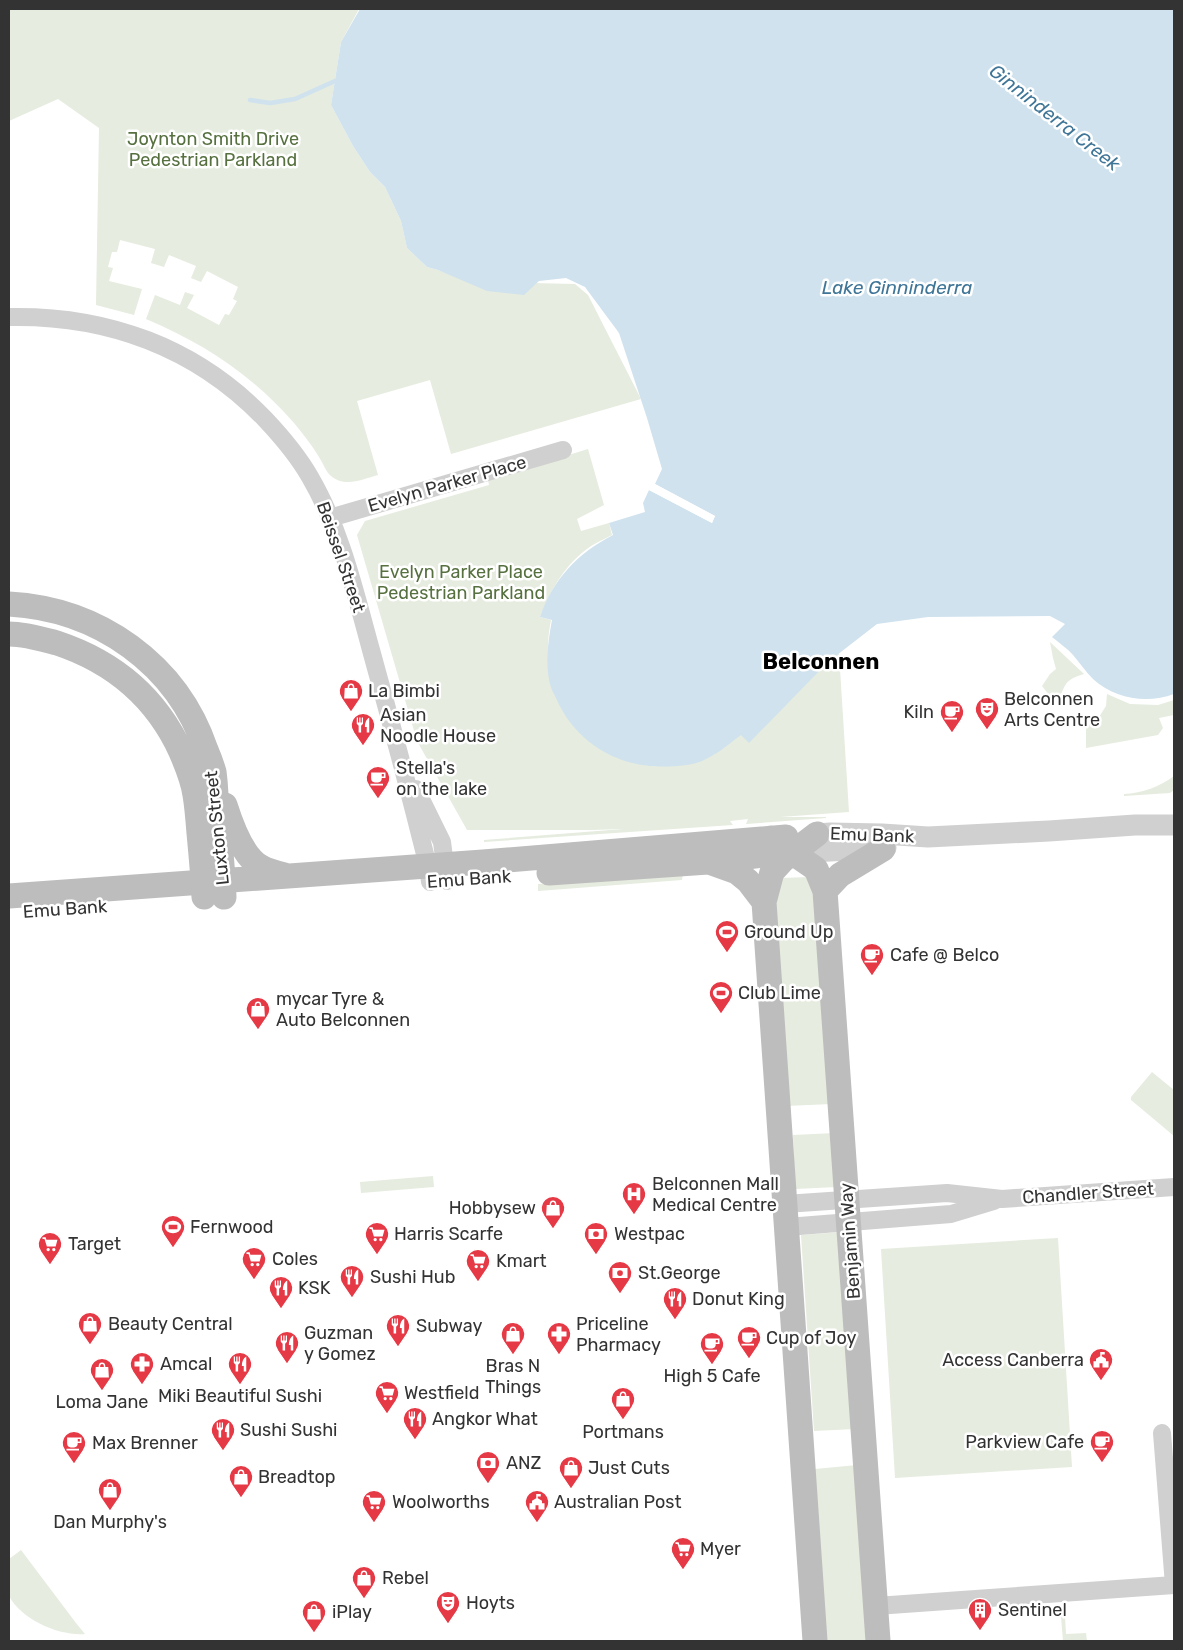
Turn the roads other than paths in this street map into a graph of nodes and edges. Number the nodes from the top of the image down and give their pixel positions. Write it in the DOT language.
graph roads {
  1 [pos="9,317"];
  2 [pos="563,450"];
  3 [pos="330,518"];
  4 [pos="9,604"];
  5 [pos="9,634"];
  6 [pos="214,772"];
  7 [pos="1174,825"];
  8 [pos="817,834"];
  9 [pos="928,837"];
  10 [pos="771,838"];
  11 [pos="883,849"];
  12 [pos="793,853"];
  13 [pos="708,862"];
  14 [pos="438,874"];
  15 [pos="286,876"];
  16 [pos="214,889"];
  17 [pos="825,891"];
  18 [pos="9,896"];
  19 [pos="764,902"];
  20 [pos="9,913"];
  21 [pos="1174,1187"];
  22 [pos="848,1211"];
  23 [pos="786,1215"];
  24 [pos="1162,1433"];
  25 [pos="1174,1585"];
  26 [pos="876,1606"];
  27 [pos="815,1641"];
  28 [pos="878,1641"];
  1 -- 3 [label="street, Beissel Street"];
  2 -- 3 [label="street, Evelyn Parker Place"];
  3 -- 14 [label="street, Beissel Street"];
  4 -- 6 [label="main road, Luxton Street"];
  5 -- 16 [label="main road, Luxton Street"];
  6 -- 15 [label="main road"];
  6 -- 16 [label="main road, Luxton Street"];
  7 -- 9 [label="street, Emu Bank"];
  8 -- 9 [label="street, Emu Bank"];
  8 -- 10 [label="main road, Emu Bank"];
  8 -- 12 [label="main road"];
  9 -- 11 [label="street, Emu Bank"];
  10 -- 12 [label="main road, Benjamin Way"];
  10 -- 14 [label="main road, Emu Bank"];
  11 -- 12 [label="street, Emu Bank"];
  11 -- 17 [label="main road"];
  12 -- 13 [label="main road, Emu Bank"];
  12 -- 17 [label="main road, Benjamin Way"];
  12 -- 19 [label="main road"];
  13 -- 14 [label="main road, Emu Bank"];
  13 -- 19 [label="main road"];
  14 -- 15 [label="main road, Emu Bank"];
  14 -- 16 [label="main road, Emu Bank"];
  15 -- 16 [label="main road, Emu Bank"];
  16 -- 18 [label="main road, Emu Bank"];
  16 -- 20 [label="main road, Emu Bank"];
  17 -- 22 [label="main road, Benjamin Way"];
  19 -- 23 [label="main road"];
  21 -- 22 [label="street, Chandler Street"];
  22 -- 23 [label="street, Chandler Street"];
  22 -- 26 [label="main road, Benjamin Way"];
  23 -- 27 [label="main road"];
  24 -- 25 [label="street"];
  25 -- 26 [label="street"];
  26 -- 28 [label="main road, Benjamin Way"];
}
